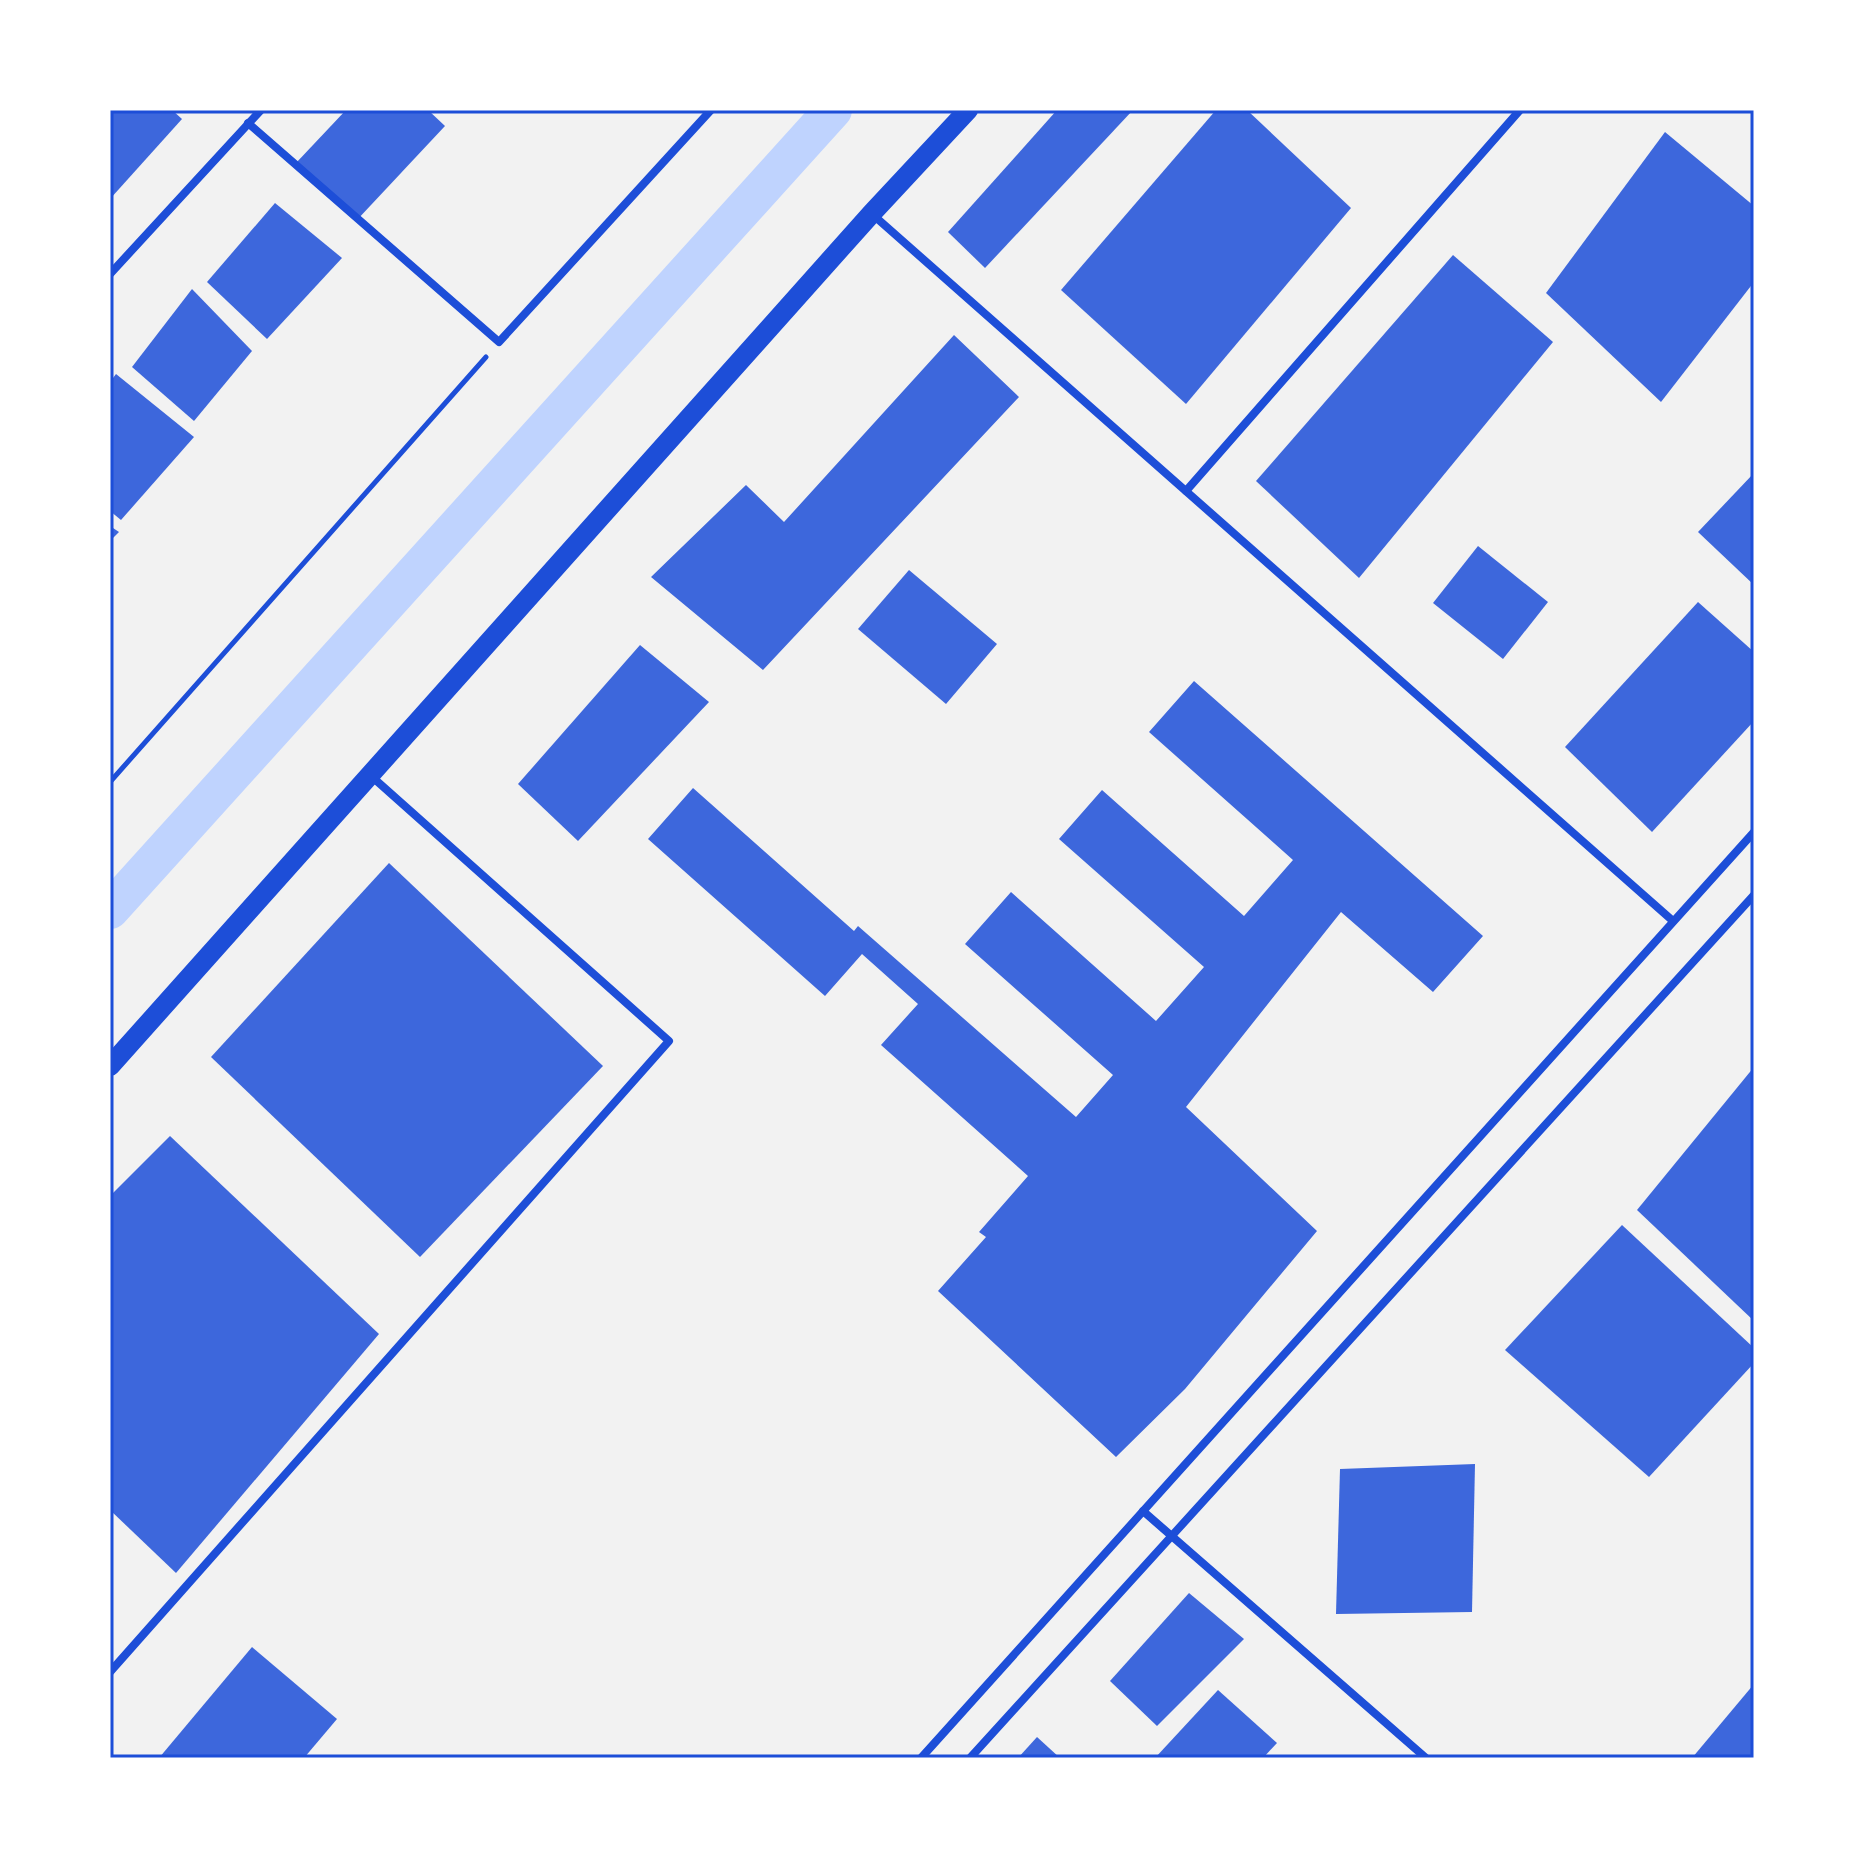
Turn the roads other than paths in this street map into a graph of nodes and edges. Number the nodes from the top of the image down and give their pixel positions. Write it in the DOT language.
graph roads {
  1 [pos="261,110"];
  2 [pos="711,110"];
  3 [pos="968,110"];
  4 [pos="1520,110"];
  5 [pos="248,123"];
  6 [pos="872,213"];
  7 [pos="110,274"];
  8 [pos="1186,491"];
  9 [pos="370,775"];
  10 [pos="1754,832"];
  11 [pos="1754,895"];
  12 [pos="1673,921"];
  13 [pos="110,1066"];
  14 [pos="1143,1511"];
  15 [pos="1171,1536"];
  16 [pos="110,1672"];
  17 [pos="921,1758"];
  18 [pos="970,1758"];
  19 [pos="1426,1758"];
  1 -- 5 [label="street"];
  2 -- 5 [label="street"];
  3 -- 6 [label="main road"];
  4 -- 8 [label="street"];
  5 -- 7 [label="street"];
  6 -- 8 [label="street"];
  6 -- 9 [label="main road"];
  8 -- 12 [label="street"];
  9 -- 13 [label="main road"];
  9 -- 16 [label="street"];
  10 -- 12 [label="street"];
  11 -- 15 [label="street"];
  12 -- 14 [label="street"];
  14 -- 15 [label="street"];
  14 -- 17 [label="street"];
  15 -- 18 [label="street"];
  15 -- 19 [label="street"];
}
